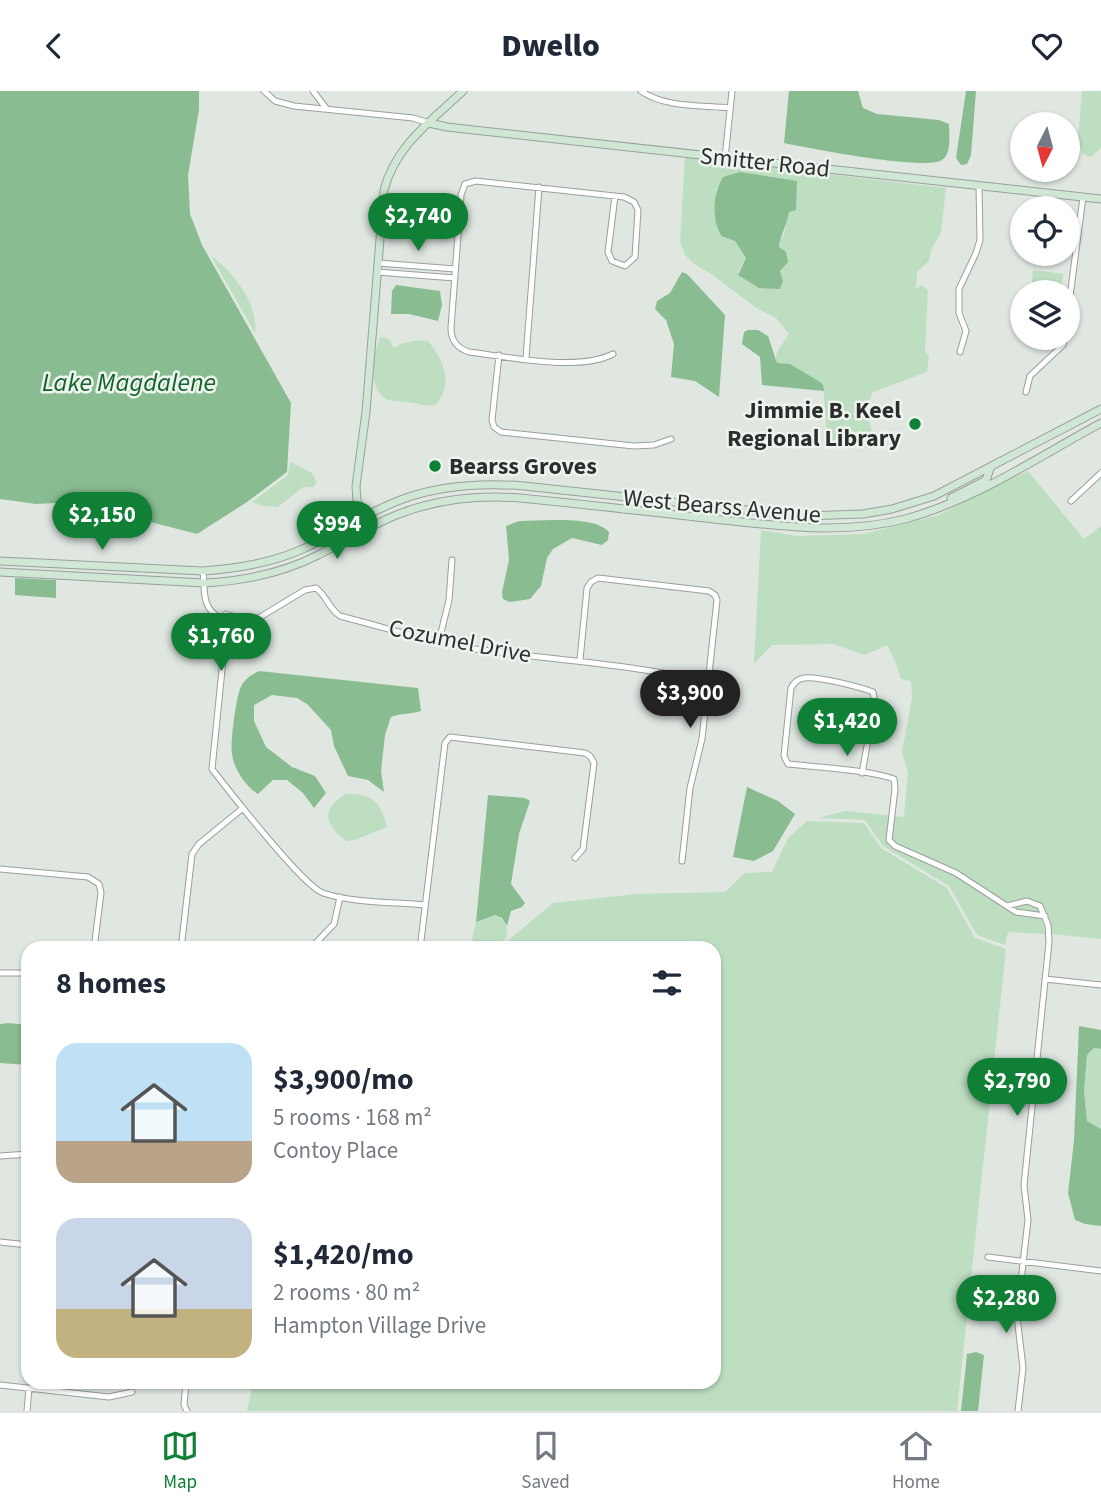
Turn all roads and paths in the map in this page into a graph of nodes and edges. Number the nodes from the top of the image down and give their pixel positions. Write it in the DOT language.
graph roads {
  1 [pos="264,91"];
  2 [pos="313,91"];
  3 [pos="463,91"];
  4 [pos="641,91"];
  5 [pos="732,91"];
  6 [pos="326,108"];
  7 [pos="730,109"];
  8 [pos="429,123"];
  9 [pos="725,158"];
  10 [pos="979,186"];
  11 [pos="538,187"];
  12 [pos="615,196"];
  13 [pos="1083,197"];
  14 [pos="1101,199"];
  15 [pos="378,263"];
  16 [pos="424,266"];
  17 [pos="455,269"];
  18 [pos="377,272"];
  19 [pos="424,276"];
  20 [pos="455,278"];
  21 [pos="1072,280"];
  22 [pos="1058,350"];
  23 [pos="960,352"];
  24 [pos="613,354"];
  25 [pos="499,355"];
  26 [pos="526,358"];
  27 [pos="1026,392"];
  28 [pos="1101,409"];
  29 [pos="1101,423"];
  30 [pos="671,439"];
  31 [pos="990,468"];
  32 [pos="1101,473"];
  33 [pos="1071,501"];
  34 [pos="940,508"];
  35 [pos="363,516"];
  36 [pos="369,527"];
  37 [pos="452,559"];
  38 [pos="0,561"];
  39 [pos="202,571"];
  40 [pos="0,572"];
  41 [pos="204,583"];
  42 [pos="221,618"];
  43 [pos="236,620"];
  44 [pos="222,629"];
  45 [pos="233,630"];
  46 [pos="439,641"];
  47 [pos="223,660"];
  48 [pos="580,660"];
  49 [pos="708,682"];
  50 [pos="862,773"];
  51 [pos="243,808"];
  52 [pos="575,858"];
  53 [pos="682,861"];
  54 [pos="0,869"];
  55 [pos="340,897"];
  56 [pos="425,905"];
  57 [pos="1007,906"];
  58 [pos="1045,916"];
  59 [pos="95,941"];
  60 [pos="182,941"];
  61 [pos="318,941"];
  62 [pos="422,941"];
  63 [pos="0,973"];
  64 [pos="21,973"];
  65 [pos="1045,979"];
  66 [pos="1101,985"];
  67 [pos="21,1154"];
  68 [pos="0,1156"];
  69 [pos="0,1242"];
  70 [pos="21,1244"];
  71 [pos="988,1257"];
  72 [pos="1022,1261"];
  73 [pos="1101,1271"];
  74 [pos="0,1385"];
  75 [pos="21,1387"];
  76 [pos="29,1389"];
  77 [pos="38,1389"];
  78 [pos="185,1389"];
  79 [pos="132,1392"];
  80 [pos="27,1411"];
  81 [pos="187,1411"];
  82 [pos="1018,1411"];
  1 -- 6 [label="street"];
  2 -- 6 [label="street"];
  3 -- 8 [label="main road"];
  4 -- 7 [label="street"];
  5 -- 7 [label="street"];
  6 -- 8 [label="street"];
  7 -- 9 [label="street"];
  8 -- 9 [label="main road, Smitter Road"];
  8 -- 15 [label="main road"];
  9 -- 10 [label="main road, Smitter Road"];
  10 -- 13 [label="main road, Smitter Road"];
  10 -- 23 [label="street"];
  11 -- 12 [label="street"];
  11 -- 17 [label="street"];
  11 -- 26 [label="street"];
  12 -- 12 [label="street"];
  13 -- 14 [label="main road, Smitter Road"];
  13 -- 21 [label="street"];
  15 -- 16 [label="street"];
  15 -- 18 [label="main road"];
  16 -- 17 [label="street"];
  16 -- 19 [label="street"];
  17 -- 20 [label="street"];
  18 -- 19 [label="street"];
  18 -- 35 [label="main road"];
  19 -- 20 [label="street"];
  20 -- 25 [label="street"];
  22 -- 27 [label="street"];
  24 -- 26 [label="street"];
  25 -- 26 [label="street"];
  25 -- 30 [label="street"];
  28 -- 31 [label="main road, West Bearss Avenue"];
  29 -- 34 [label="main road, West Bearss Avenue"];
  31 -- 34 [label="main road"];
  31 -- 35 [label="main road, West Bearss Avenue"];
  32 -- 33 [label="street"];
  34 -- 36 [label="main road, West Bearss Avenue"];
  35 -- 36 [label="main road"];
  35 -- 39 [label="main road, West Bearss Avenue"];
  36 -- 41 [label="main road, West Bearss Avenue"];
  37 -- 46 [label="street"];
  38 -- 39 [label="main road, West Bearss Avenue"];
  39 -- 41 [label="street"];
  40 -- 41 [label="main road, West Bearss Avenue"];
  41 -- 42 [label="street"];
  42 -- 43 [label="street"];
  42 -- 44 [label="street"];
  43 -- 45 [label="street"];
  43 -- 46 [label="street, Cozumel Drive"];
  44 -- 45 [label="street"];
  44 -- 47 [label="street"];
  45 -- 47 [label="street"];
  46 -- 48 [label="street, Cozumel Drive"];
  47 -- 51 [label="street"];
  48 -- 49 [label="street, Cozumel Drive"];
  48 -- 49 [label="street"];
  49 -- 53 [label="street"];
  50 -- 50 [label="street"];
  50 -- 57 [label="street"];
  51 -- 55 [label="street"];
  51 -- 60 [label="street"];
  52 -- 56 [label="street"];
  54 -- 59 [label="street"];
  55 -- 56 [label="street"];
  55 -- 61 [label="street"];
  56 -- 62 [label="street"];
  57 -- 58 [label="street"];
  57 -- 58 [label="street"];
  58 -- 65 [label="street"];
  63 -- 64 [label="street"];
  65 -- 66 [label="street"];
  65 -- 72 [label="street"];
  67 -- 68 [label="street"];
  69 -- 70 [label="street"];
  71 -- 72 [label="street"];
  72 -- 73 [label="street"];
  72 -- 82 [label="street"];
  74 -- 75 [label="street"];
  76 -- 80 [label="street"];
  77 -- 79 [label="street"];
  78 -- 81 [label="street"];
}
